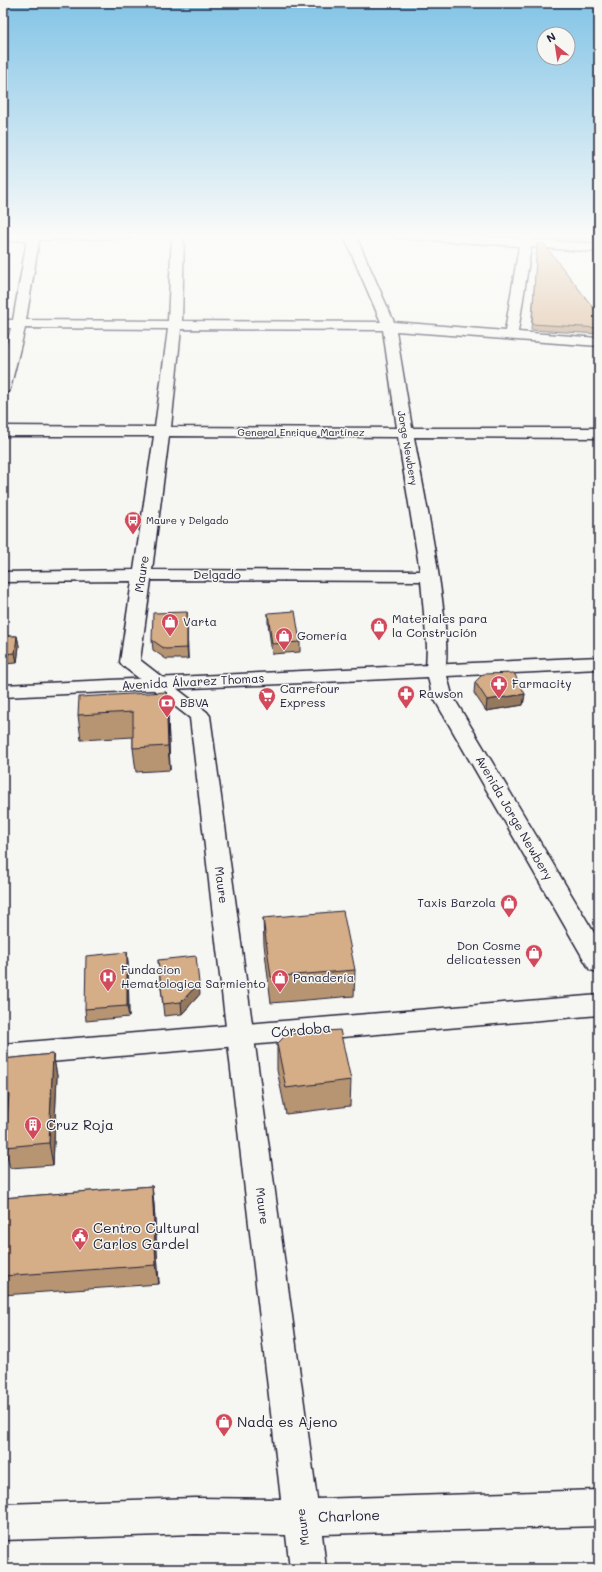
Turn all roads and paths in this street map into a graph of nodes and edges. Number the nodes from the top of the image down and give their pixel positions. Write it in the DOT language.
graph roads {
  1 [pos="22,307"];
  2 [pos="176,307"];
  3 [pos="381,307"];
  4 [pos="515,307"];
  5 [pos="3,324"];
  6 [pos="19,324"];
  7 [pos="175,324"];
  8 [pos="389,326"];
  9 [pos="510,334"];
  10 [pos="599,342"];
  11 [pos="3,388"];
  12 [pos="3,431"];
  13 [pos="161,431"];
  14 [pos="405,432"];
  15 [pos="599,433"];
  16 [pos="141,575"];
  17 [pos="430,576"];
  18 [pos="3,577"];
  19 [pos="599,663"];
  20 [pos="436,670"];
  21 [pos="157,684"];
  22 [pos="3,691"];
  23 [pos="599,963"];
  24 [pos="599,1005"];
  25 [pos="240,1036"];
  26 [pos="3,1055"];
  27 [pos="599,1508"];
  28 [pos="302,1517"];
  29 [pos="3,1522"];
  30 [pos="308,1569"];
  1 -- 6 [label="street"];
  2 -- 7 [label="street, Maure"];
  3 -- 8 [label="street, Jorge Newbery"];
  4 -- 9 [label="street"];
  5 -- 6 [label="street"];
  6 -- 7 [label="street"];
  6 -- 11 [label="street"];
  7 -- 8 [label="street"];
  7 -- 13 [label="street, Maure"];
  8 -- 9 [label="street"];
  8 -- 14 [label="street, Jorge Newbery"];
  9 -- 10 [label="street"];
  12 -- 13 [label="street, General Enrique Martínez"];
  13 -- 14 [label="street, General Enrique Martínez"];
  13 -- 16 [label="street, Maure"];
  14 -- 15 [label="street, General Enrique Martínez"];
  14 -- 17 [label="street, Jorge Newbery"];
  16 -- 17 [label="street, Delgado"];
  16 -- 18 [label="street, Delgado"];
  16 -- 21 [label="street, Maure"];
  17 -- 20 [label="street, Jorge Newbery"];
  19 -- 20 [label="street, Avenida Álvarez Thomas"];
  20 -- 21 [label="street, Avenida Álvarez Thomas"];
  20 -- 23 [label="street, Avenida Jorge Newbery"];
  21 -- 22 [label="street, Avenida Álvarez Thomas"];
  21 -- 25 [label="street, Maure"];
  24 -- 25 [label="street, Córdoba"];
  25 -- 26 [label="street, Córdoba"];
  25 -- 28 [label="street, Maure"];
  27 -- 28 [label="street, Charlone"];
  28 -- 29 [label="street, Charlone"];
  28 -- 30 [label="street, Maure"];
}
